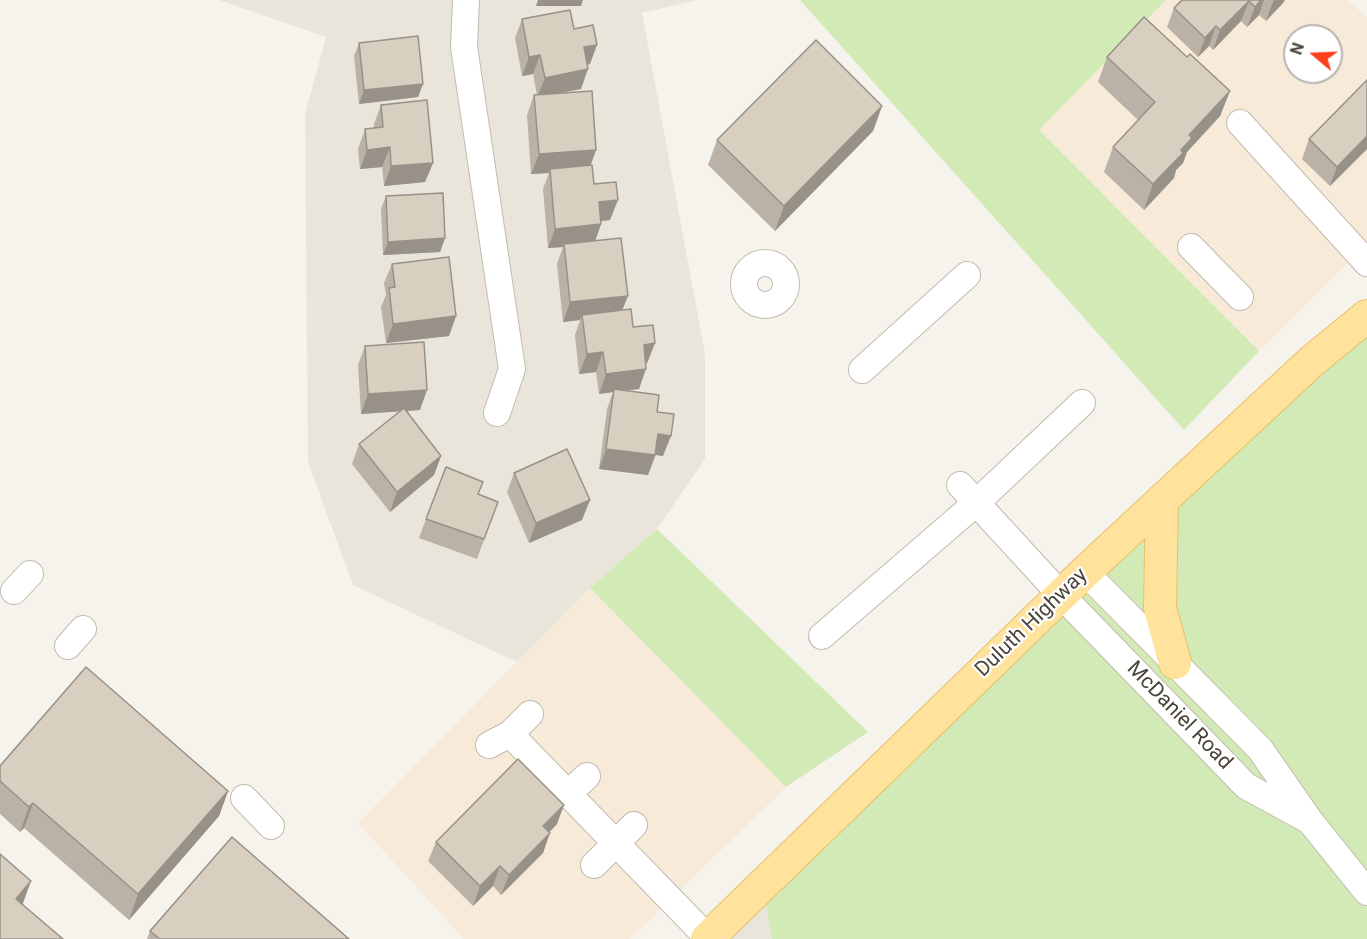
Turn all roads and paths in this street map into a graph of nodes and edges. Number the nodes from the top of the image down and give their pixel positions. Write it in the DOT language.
graph roads {
  1 [pos="466,0"];
  2 [pos="1240,123"];
  3 [pos="1191,247"];
  4 [pos="1367,263"];
  5 [pos="967,275"];
  6 [pos="1240,297"];
  7 [pos="741,304"];
  8 [pos="1367,316"];
  9 [pos="862,370"];
  10 [pos="1082,403"];
  11 [pos="496,413"];
  12 [pos="967,494"];
  13 [pos="1162,501"];
  14 [pos="1085,572"];
  15 [pos="1061,595"];
  16 [pos="822,636"];
  17 [pos="1175,663"];
  18 [pos="530,714"];
  19 [pos="587,776"];
  20 [pos="568,794"];
  21 [pos="244,798"];
  22 [pos="1310,821"];
  23 [pos="271,826"];
  24 [pos="625,834"];
  25 [pos="594,865"];
  26 [pos="1367,892"];
  27 [pos="708,938"];
  1 -- 11 [label="street"];
  2 -- 4 [label="street"];
  3 -- 6 [label="street"];
  5 -- 9 [label="street"];
  7 -- 7 [label="street"];
  8 -- 13 [label="main road, Duluth Highway"];
  10 -- 12 [label="street"];
  12 -- 15 [label="street, McDaniel Road"];
  12 -- 16 [label="street"];
  13 -- 14 [label="main road, Duluth Highway"];
  13 -- 17 [label="main road"];
  14 -- 15 [label="main road, Duluth Highway"];
  14 -- 17 [label="street, McDaniel Road"];
  15 -- 22 [label="street, McDaniel Road"];
  15 -- 27 [label="main road, Duluth Highway"];
  17 -- 22 [label="street, McDaniel Road"];
  18 -- 20 [label="street"];
  19 -- 20 [label="street"];
  20 -- 24 [label="street"];
  21 -- 23 [label="street"];
  22 -- 26 [label="street, McDaniel Road"];
  24 -- 25 [label="street"];
  24 -- 27 [label="street"];
}
